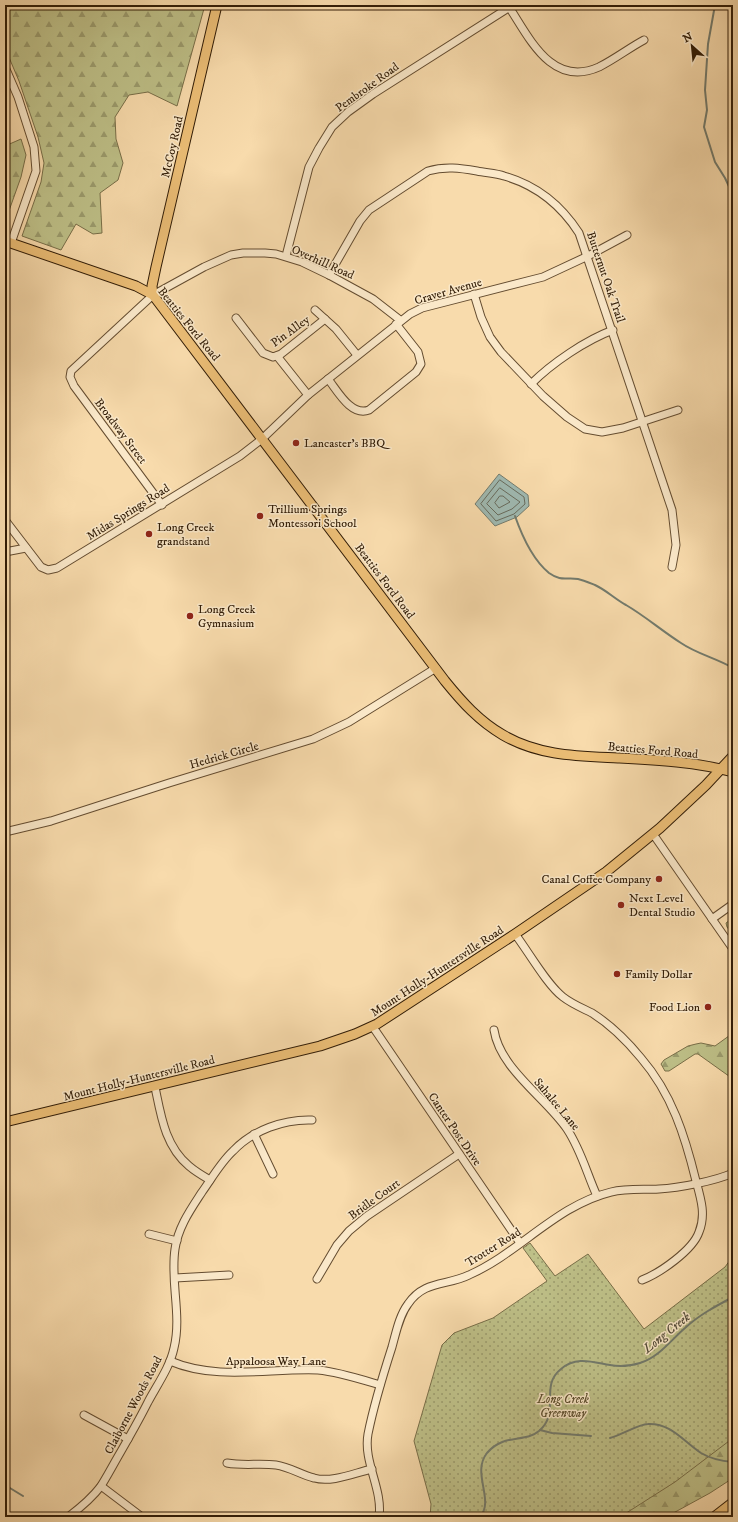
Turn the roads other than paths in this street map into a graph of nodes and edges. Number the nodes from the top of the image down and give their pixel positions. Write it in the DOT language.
graph roads {
  1 [pos="217,5"];
  2 [pos="511,6"];
  3 [pos="644,40"];
  4 [pos="5,67"];
  5 [pos="627,235"];
  6 [pos="8,242"];
  7 [pos="286,256"];
  8 [pos="588,256"];
  9 [pos="329,275"];
  10 [pos="474,294"];
  11 [pos="153,295"];
  12 [pos="315,310"];
  13 [pos="236,318"];
  14 [pos="325,319"];
  15 [pos="398,322"];
  16 [pos="613,330"];
  17 [pos="357,355"];
  18 [pos="277,356"];
  19 [pos="74,369"];
  20 [pos="328,378"];
  21 [pos="531,384"];
  22 [pos="308,395"];
  23 [pos="678,410"];
  24 [pos="642,422"];
  25 [pos="262,439"];
  26 [pos="162,505"];
  27 [pos="5,520"];
  28 [pos="26,548"];
  29 [pos="5,552"];
  30 [pos="672,567"];
  31 [pos="436,668"];
  32 [pos="733,756"];
  33 [pos="722,769"];
  34 [pos="733,772"];
  35 [pos="5,832"];
  36 [pos="653,834"];
  37 [pos="733,904"];
  38 [pos="712,919"];
  39 [pos="515,934"];
  40 [pos="733,949"];
  41 [pos="372,1027"];
  42 [pos="494,1030"];
  43 [pos="155,1087"];
  44 [pos="312,1120"];
  45 [pos="5,1122"];
  46 [pos="254,1134"];
  47 [pos="459,1154"];
  48 [pos="733,1173"];
  49 [pos="273,1174"];
  50 [pos="210,1180"];
  51 [pos="697,1183"];
  52 [pos="596,1196"];
  53 [pos="149,1234"];
  54 [pos="177,1241"];
  55 [pos="520,1243"];
  56 [pos="229,1275"];
  57 [pos="175,1278"];
  58 [pos="317,1278"];
  59 [pos="642,1280"];
  60 [pos="170,1361"];
  61 [pos="380,1385"];
  62 [pos="84,1415"];
  63 [pos="128,1439"];
  64 [pos="227,1463"];
  65 [pos="372,1469"];
  66 [pos="101,1486"];
  67 [pos="733,1503"];
  68 [pos="68,1517"];
  69 [pos="142,1517"];
  70 [pos="379,1517"];
  71 [pos="716,1517"];
  1 -- 11 [label="main road, McCoy Road"];
  2 -- 3 [label="street"];
  2 -- 7 [label="street, Pembroke Road"];
  4 -- 6 [label="street"];
  5 -- 8 [label="street, Craver Avenue"];
  6 -- 11 [label="main road, Beatties Ford Road"];
  7 -- 9 [label="street, Overhill Road"];
  7 -- 11 [label="street, Overhill Road"];
  8 -- 9 [label="street, Butternut Oak Trail"];
  8 -- 10 [label="street, Craver Avenue"];
  8 -- 16 [label="street, Butternut Oak Trail"];
  9 -- 15 [label="street, Overhill Road"];
  10 -- 15 [label="street, Craver Avenue"];
  10 -- 21 [label="street"];
  11 -- 19 [label="street, Overhill Road"];
  11 -- 25 [label="main road, Beatties Ford Road"];
  12 -- 14 [label="street"];
  13 -- 18 [label="street, Pin Alley"];
  14 -- 17 [label="street"];
  14 -- 18 [label="street, Pin Alley"];
  15 -- 17 [label="street, Craver Avenue"];
  15 -- 20 [label="street, Overhill Road"];
  16 -- 21 [label="street"];
  16 -- 24 [label="street, Butternut Oak Trail"];
  17 -- 20 [label="street, Craver Avenue"];
  18 -- 22 [label="street"];
  19 -- 26 [label="street, Broadway Street"];
  20 -- 22 [label="street, Craver Avenue"];
  21 -- 24 [label="street"];
  22 -- 25 [label="street, Craver Avenue"];
  23 -- 24 [label="street"];
  24 -- 30 [label="street, Butternut Oak Trail"];
  25 -- 26 [label="street, Midas Springs Road"];
  25 -- 31 [label="main road, Beatties Ford Road"];
  26 -- 28 [label="street, Midas Springs Road"];
  27 -- 28 [label="street, Midas Springs Road"];
  28 -- 29 [label="street"];
  31 -- 33 [label="main road, Beatties Ford Road"];
  31 -- 35 [label="street, Hedrick Circle"];
  32 -- 33 [label="main road, Mount Holly-Huntersville Road"];
  33 -- 34 [label="main road, Beatties Ford Road"];
  33 -- 36 [label="main road, Mount Holly-Huntersville Road"];
  36 -- 38 [label="street"];
  36 -- 39 [label="main road, Mount Holly-Huntersville Road"];
  37 -- 38 [label="street"];
  38 -- 40 [label="street"];
  39 -- 41 [label="main road, Mount Holly-Huntersville Road"];
  39 -- 51 [label="street"];
  41 -- 43 [label="main road, Mount Holly-Huntersville Road"];
  41 -- 47 [label="street, Canter Post Drive"];
  42 -- 52 [label="street, Sahalee Lane"];
  43 -- 45 [label="main road, Mount Holly-Huntersville Road"];
  43 -- 50 [label="street"];
  44 -- 46 [label="street, Claiborne Woods Road"];
  46 -- 49 [label="street"];
  46 -- 50 [label="street, Claiborne Woods Road"];
  47 -- 55 [label="street, Canter Post Drive"];
  47 -- 58 [label="street, Bridle Court"];
  48 -- 51 [label="street, Trotter Road"];
  50 -- 54 [label="street, Claiborne Woods Road"];
  51 -- 52 [label="street, Trotter Road"];
  51 -- 59 [label="street"];
  52 -- 55 [label="street, Trotter Road"];
  53 -- 54 [label="street"];
  54 -- 57 [label="street, Claiborne Woods Road"];
  55 -- 61 [label="street, Trotter Road"];
  56 -- 57 [label="street"];
  57 -- 60 [label="street, Claiborne Woods Road"];
  60 -- 61 [label="street, Appaloosa Way Lane"];
  60 -- 63 [label="street, Claiborne Woods Road"];
  61 -- 65 [label="street, Trotter Road"];
  62 -- 63 [label="street"];
  63 -- 66 [label="street, Claiborne Woods Road"];
  64 -- 65 [label="street"];
  65 -- 70 [label="street, Trotter Road"];
  66 -- 68 [label="street, Claiborne Woods Road"];
  66 -- 69 [label="street"];
  67 -- 71 [label="highway"];
}
